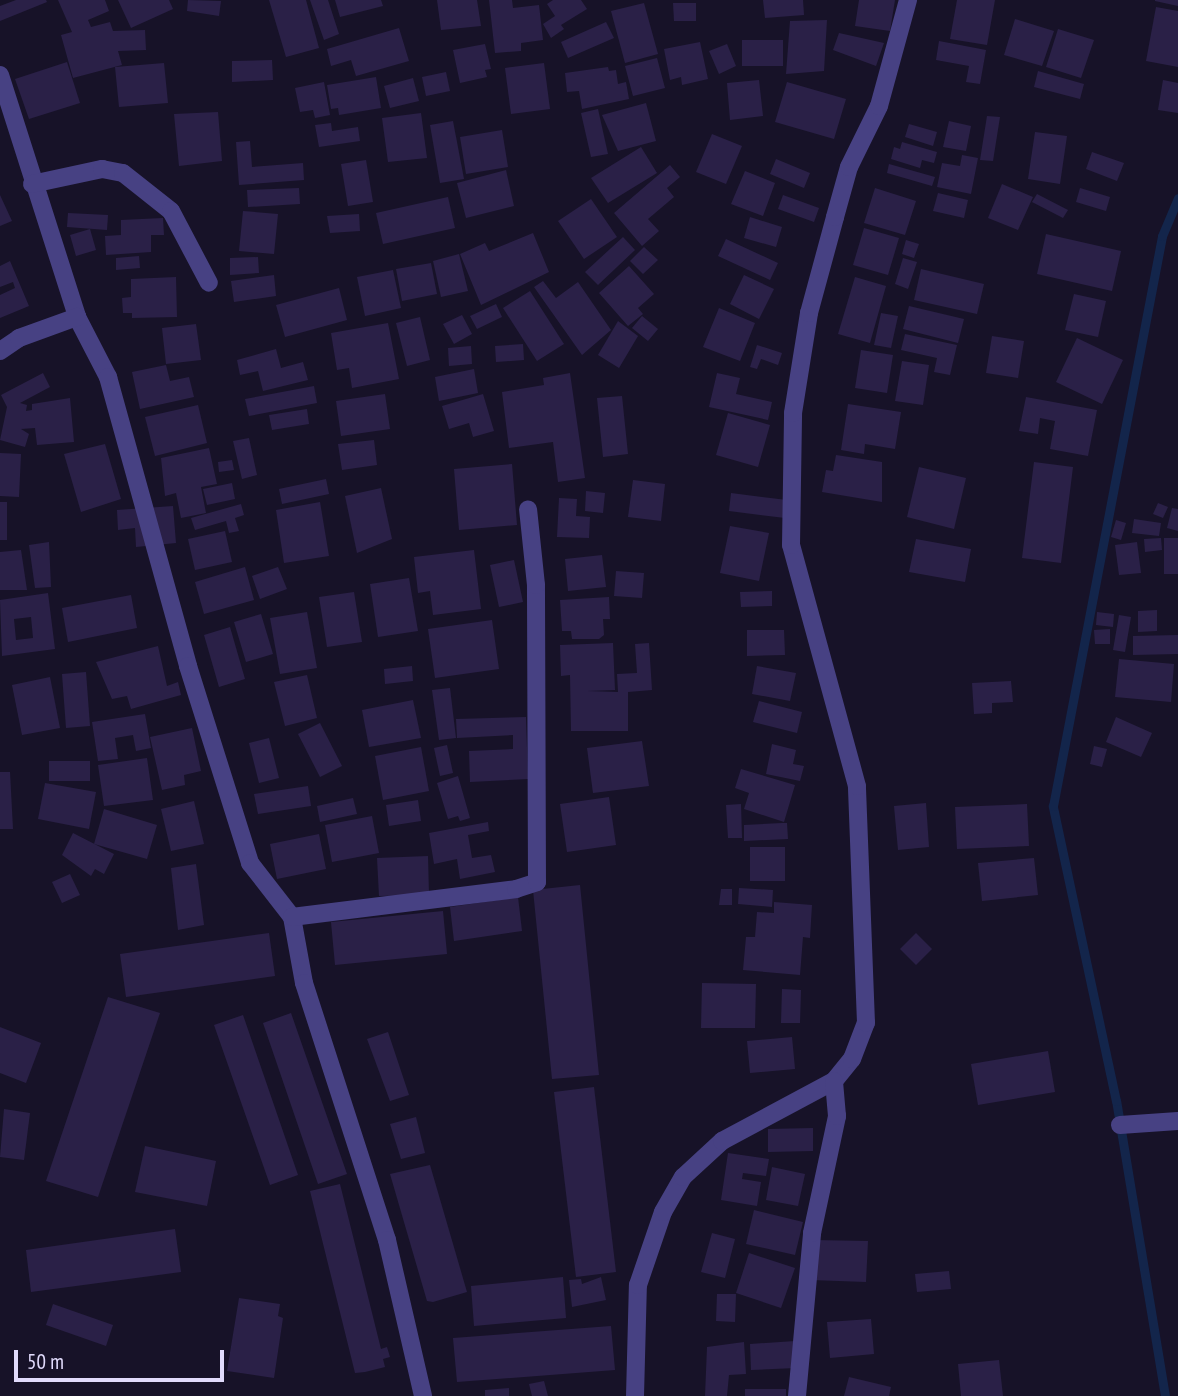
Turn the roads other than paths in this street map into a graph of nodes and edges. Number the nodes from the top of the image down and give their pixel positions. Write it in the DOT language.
graph roads {
  1 [pos="908,0"];
  2 [pos="0,75"];
  3 [pos="32,184"];
  4 [pos="209,283"];
  5 [pos="77,317"];
  6 [pos="0,351"];
  7 [pos="528,509"];
  8 [pos="292,917"];
  9 [pos="834,1080"];
  10 [pos="1178,1121"];
  11 [pos="1119,1125"];
  12 [pos="424,1396"];
  13 [pos="635,1396"];
  14 [pos="797,1396"];
  1 -- 9 [label="street"];
  2 -- 3 [label="street"];
  3 -- 4 [label="street"];
  3 -- 5 [label="street"];
  5 -- 6 [label="street"];
  5 -- 8 [label="street"];
  7 -- 8 [label="street"];
  8 -- 12 [label="street"];
  9 -- 13 [label="street"];
  9 -- 14 [label="street"];
  10 -- 11 [label="street"];
}
